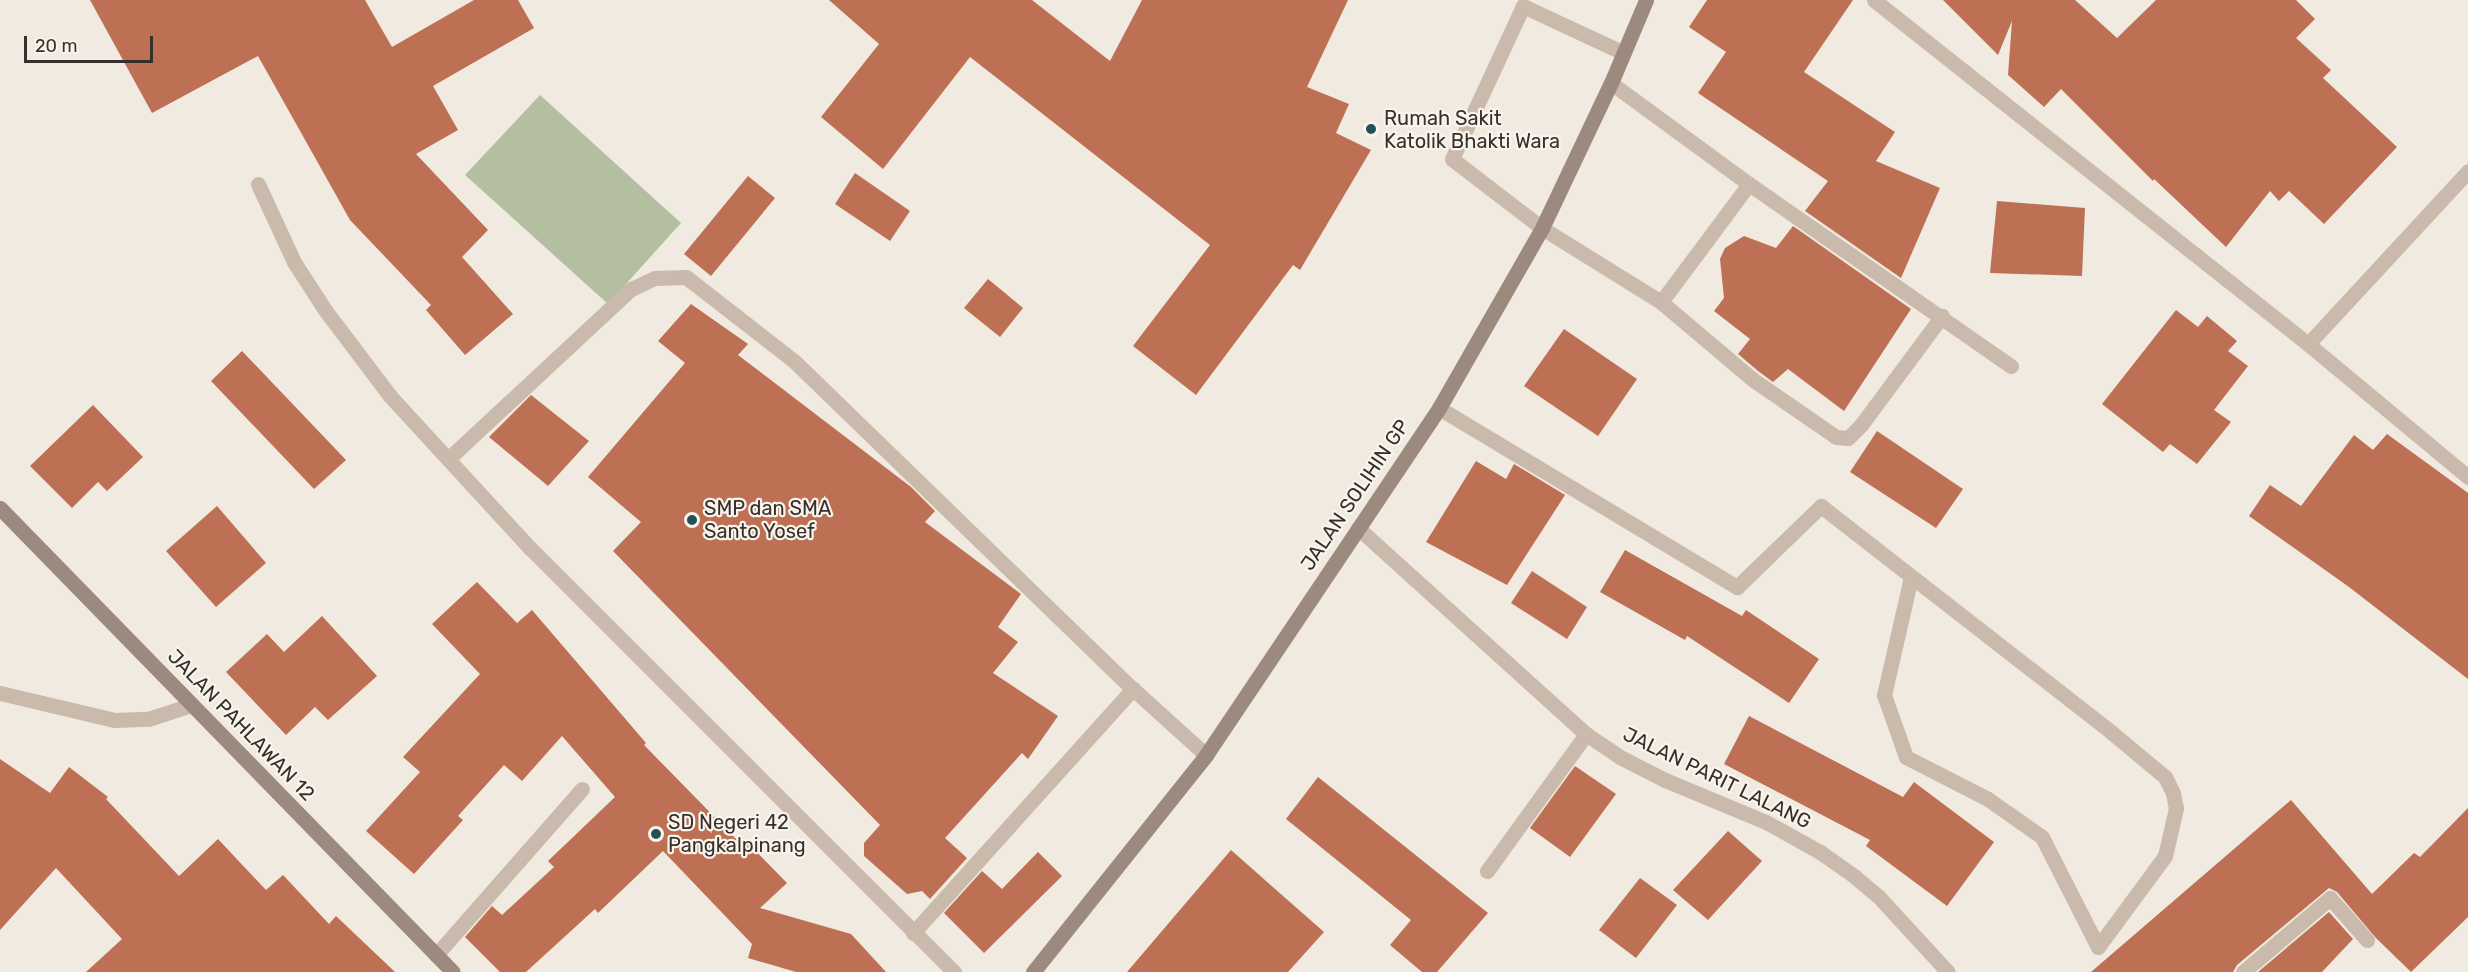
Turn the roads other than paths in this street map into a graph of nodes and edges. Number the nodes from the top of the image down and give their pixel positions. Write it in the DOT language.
graph roads {
  1 [pos="1646,0"];
  2 [pos="1874,0"];
  3 [pos="1524,3"];
  4 [pos="1624,53"];
  5 [pos="1611,83"];
  6 [pos="2468,171"];
  7 [pos="258,184"];
  8 [pos="1749,184"];
  9 [pos="1542,228"];
  10 [pos="1661,302"];
  11 [pos="1941,316"];
  12 [pos="2308,344"];
  13 [pos="2011,366"];
  14 [pos="1439,408"];
  15 [pos="448,459"];
  16 [pos="2468,477"];
  17 [pos="0,508"];
  18 [pos="1358,528"];
  19 [pos="1911,577"];
  20 [pos="1133,689"];
  21 [pos="0,693"];
  22 [pos="191,705"];
  23 [pos="1586,734"];
  24 [pos="1206,755"];
  25 [pos="582,789"];
  26 [pos="1487,871"];
  27 [pos="913,933"];
  28 [pos="2367,940"];
  29 [pos="436,954"];
  30 [pos="453,972"];
  31 [pos="954,972"];
  32 [pos="1033,972"];
  33 [pos="1948,972"];
  34 [pos="2243,972"];
  1 -- 4 [label="main road, JALAN SOLIHIN GP"];
  2 -- 12 [label="street"];
  3 -- 4 [label="street"];
  3 -- 9 [label="street"];
  4 -- 5 [label="main road, JALAN SOLIHIN GP"];
  5 -- 8 [label="street"];
  5 -- 9 [label="main road, JALAN SOLIHIN GP"];
  6 -- 12 [label="street"];
  7 -- 15 [label="street"];
  8 -- 10 [label="street"];
  8 -- 11 [label="street"];
  9 -- 10 [label="street"];
  9 -- 14 [label="main road, JALAN SOLIHIN GP"];
  10 -- 11 [label="street"];
  11 -- 13 [label="street"];
  12 -- 16 [label="street"];
  14 -- 18 [label="main road, JALAN SOLIHIN GP"];
  14 -- 19 [label="street"];
  15 -- 20 [label="street"];
  15 -- 27 [label="street"];
  17 -- 22 [label="main road, JALAN PAHLAWAN 12"];
  18 -- 23 [label="street, JALAN PARIT LALANG"];
  18 -- 24 [label="main road, JALAN SOLIHIN GP"];
  19 -- 19 [label="street"];
  20 -- 24 [label="street"];
  20 -- 27 [label="street"];
  21 -- 22 [label="street"];
  22 -- 29 [label="main road, JALAN PAHLAWAN 12"];
  23 -- 26 [label="street"];
  23 -- 33 [label="street, JALAN PARIT LALANG"];
  24 -- 32 [label="main road, JALAN SOLIHIN GP"];
  25 -- 29 [label="street"];
  27 -- 31 [label="street"];
  28 -- 34 [label="street"];
  29 -- 30 [label="main road, JALAN PAHLAWAN 12"];
}
